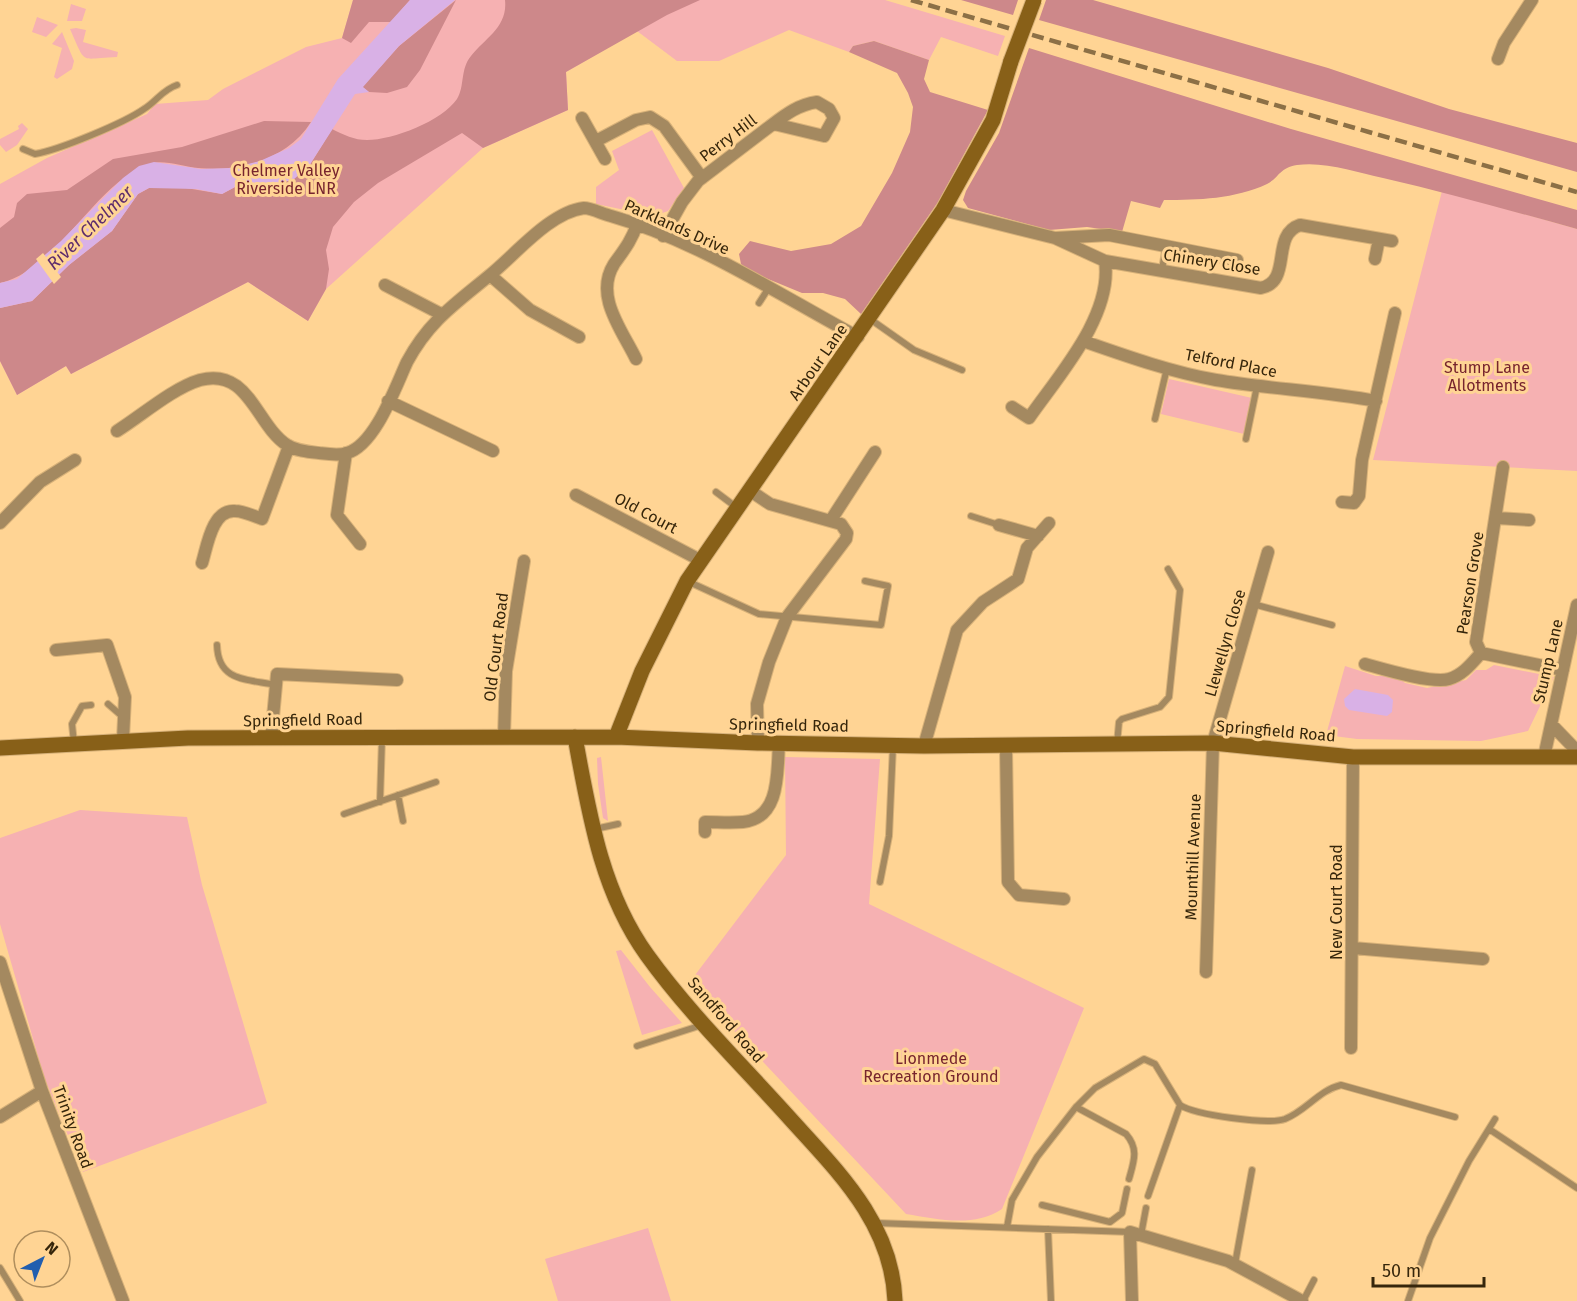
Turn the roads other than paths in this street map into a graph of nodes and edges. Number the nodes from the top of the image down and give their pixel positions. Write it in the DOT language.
graph roads {
  1 [pos="1034,0"];
  2 [pos="1532,0"];
  3 [pos="1498,59"];
  4 [pos="177,85"];
  5 [pos="582,118"];
  6 [pos="774,124"];
  7 [pos="596,141"];
  8 [pos="23,149"];
  9 [pos="605,159"];
  10 [pos="702,178"];
  11 [pos="944,210"];
  12 [pos="637,224"];
  13 [pos="663,236"];
  14 [pos="1055,238"];
  15 [pos="1378,238"];
  16 [pos="1392,241"];
  17 [pos="1166,245"];
  18 [pos="1375,259"];
  19 [pos="1237,260"];
  20 [pos="1105,261"];
  21 [pos="1162,271"];
  22 [pos="490,275"];
  23 [pos="385,285"];
  24 [pos="768,289"];
  25 [pos="759,303"];
  26 [pos="1395,313"];
  27 [pos="441,314"];
  28 [pos="870,319"];
  29 [pos="579,337"];
  30 [pos="858,337"];
  31 [pos="1083,341"];
  32 [pos="636,359"];
  33 [pos="1167,367"];
  34 [pos="962,370"];
  35 [pos="1257,386"];
  36 [pos="388,401"];
  37 [pos="1376,401"];
  38 [pos="1012,407"];
  39 [pos="1155,419"];
  40 [pos="117,431"];
  41 [pos="1246,440"];
  42 [pos="289,446"];
  43 [pos="493,451"];
  44 [pos="875,452"];
  45 [pos="346,453"];
  46 [pos="75,460"];
  47 [pos="1503,467"];
  48 [pos="749,490"];
  49 [pos="716,492"];
  50 [pos="576,495"];
  51 [pos="1342,502"];
  52 [pos="736,507"];
  53 [pos="971,516"];
  54 [pos="1497,518"];
  55 [pos="831,520"];
  56 [pos="1529,520"];
  57 [pos="0,523"];
  58 [pos="1050,523"];
  59 [pos="999,525"];
  60 [pos="1038,536"];
  61 [pos="360,544"];
  62 [pos="1268,552"];
  63 [pos="700,560"];
  64 [pos="524,561"];
  65 [pos="202,563"];
  66 [pos="1168,569"];
  67 [pos="687,581"];
  68 [pos="865,581"];
  69 [pos="1253,604"];
  70 [pos="1577,605"];
  71 [pos="787,617"];
  72 [pos="1332,626"];
  73 [pos="218,645"];
  74 [pos="56,650"];
  75 [pos="1481,653"];
  76 [pos="1365,664"];
  77 [pos="1563,670"];
  78 [pos="397,680"];
  79 [pos="276,686"];
  80 [pos="108,704"];
  81 [pos="91,705"];
  82 [pos="124,718"];
  83 [pos="1551,724"];
  84 [pos="616,736"];
  85 [pos="382,737"];
  86 [pos="504,737"];
  87 [pos="575,737"];
  88 [pos="123,739"];
  89 [pos="271,739"];
  90 [pos="74,743"];
  91 [pos="758,743"];
  92 [pos="779,743"];
  93 [pos="1213,743"];
  94 [pos="893,745"];
  95 [pos="1117,745"];
  96 [pos="924,746"];
  97 [pos="1006,747"];
  98 [pos="0,748"];
  99 [pos="1577,751"];
  100 [pos="1353,756"];
  101 [pos="1544,757"];
  102 [pos="1577,757"];
  103 [pos="436,782"];
  104 [pos="398,795"];
  105 [pos="380,802"];
  106 [pos="344,814"];
  107 [pos="403,821"];
  108 [pos="618,824"];
  109 [pos="593,830"];
  110 [pos="705,832"];
  111 [pos="880,882"];
  112 [pos="1064,899"];
  113 [pos="1353,948"];
  114 [pos="1483,959"];
  115 [pos="0,962"];
  116 [pos="1206,972"];
  117 [pos="705,1024"];
  118 [pos="637,1046"];
  119 [pos="1351,1048"];
  120 [pos="42,1091"];
  121 [pos="1180,1105"];
  122 [pos="1076,1107"];
  123 [pos="0,1117"];
  124 [pos="1455,1117"];
  125 [pos="1496,1119"];
  126 [pos="1489,1129"];
  127 [pos="1252,1170"];
  128 [pos="1129,1179"];
  129 [pos="1577,1188"];
  130 [pos="1127,1189"];
  131 [pos="1148,1196"];
  132 [pos="1042,1205"];
  133 [pos="1146,1208"];
  134 [pos="872,1222"];
  135 [pos="1007,1227"];
  136 [pos="1048,1229"];
  137 [pos="1136,1234"];
  138 [pos="1235,1265"];
  139 [pos="0,1268"];
  140 [pos="1314,1280"];
  141 [pos="20,1301"];
  142 [pos="123,1301"];
  143 [pos="895,1301"];
  144 [pos="1051,1301"];
  145 [pos="1132,1301"];
  146 [pos="1303,1301"];
  147 [pos="1408,1301"];
  1 -- 11 [label="main road, Arbour Lane, bridge"];
  2 -- 3 [label="street"];
  4 -- 8 [label="lane"];
  5 -- 7 [label="street"];
  6 -- 10 [label="street, Perry Hill"];
  7 -- 9 [label="street"];
  7 -- 10 [label="street, Perry Hill"];
  10 -- 13 [label="street, Perry Hill"];
  11 -- 14 [label="street"];
  11 -- 28 [label="main road, Arbour Lane"];
  12 -- 13 [label="street, Parklands Drive"];
  12 -- 22 [label="street, Parklands Drive"];
  12 -- 32 [label="street"];
  13 -- 24 [label="street, Parklands Drive"];
  14 -- 17 [label="street"];
  14 -- 20 [label="street"];
  15 -- 16 [label="street, Chinery Close"];
  15 -- 18 [label="street"];
  15 -- 21 [label="street, Chinery Close"];
  17 -- 19 [label="street"];
  17 -- 21 [label="lane"];
  20 -- 21 [label="street, Chinery Close"];
  20 -- 31 [label="street"];
  22 -- 27 [label="street, Parklands Drive"];
  22 -- 29 [label="street"];
  23 -- 27 [label="street"];
  24 -- 25 [label="lane"];
  24 -- 30 [label="street, Parklands Drive"];
  26 -- 37 [label="street"];
  27 -- 36 [label="street, Parklands Drive"];
  28 -- 30 [label="main road, Arbour Lane"];
  28 -- 34 [label="lane"];
  30 -- 48 [label="main road, Arbour Lane"];
  31 -- 33 [label="street, Telford Place"];
  31 -- 38 [label="street"];
  33 -- 35 [label="street, Telford Place"];
  33 -- 39 [label="lane"];
  35 -- 37 [label="street, Telford Place"];
  35 -- 41 [label="lane"];
  36 -- 43 [label="street"];
  36 -- 45 [label="street, Parklands Drive"];
  37 -- 51 [label="street"];
  40 -- 42 [label="street"];
  42 -- 45 [label="street"];
  42 -- 65 [label="street"];
  44 -- 55 [label="street"];
  45 -- 61 [label="street"];
  46 -- 57 [label="street"];
  47 -- 54 [label="street, Pearson Grove"];
  48 -- 52 [label="main road, Arbour Lane"];
  48 -- 55 [label="street"];
  49 -- 52 [label="lane"];
  50 -- 63 [label="street, Old Court"];
  52 -- 63 [label="main road, Arbour Lane"];
  53 -- 59 [label="lane"];
  54 -- 56 [label="street, Pearson Grove"];
  54 -- 75 [label="street, Pearson Grove"];
  55 -- 71 [label="street"];
  58 -- 60 [label="street"];
  59 -- 60 [label="street"];
  60 -- 96 [label="street"];
  62 -- 69 [label="street, Llewellyn Close"];
  63 -- 67 [label="main road, Arbour Lane"];
  64 -- 86 [label="street, Old Court Road"];
  66 -- 95 [label="lane"];
  67 -- 71 [label="lane"];
  67 -- 84 [label="main road, Arbour Lane"];
  68 -- 71 [label="lane"];
  69 -- 72 [label="lane"];
  69 -- 93 [label="street, Llewellyn Close"];
  70 -- 77 [label="street, Stump Lane"];
  71 -- 91 [label="street"];
  73 -- 79 [label="lane"];
  74 -- 82 [label="street"];
  75 -- 76 [label="street, Pearson Grove"];
  75 -- 77 [label="street, Pearson Grove"];
  77 -- 83 [label="street, Stump Lane"];
  78 -- 79 [label="street"];
  79 -- 89 [label="street"];
  80 -- 82 [label="lane"];
  81 -- 90 [label="lane"];
  82 -- 88 [label="street"];
  83 -- 99 [label="street, Stump Lane"];
  83 -- 101 [label="street, Stump Lane"];
  84 -- 87 [label="main road, Springfield Road"];
  84 -- 91 [label="main road, Springfield Road"];
  85 -- 86 [label="main road, Springfield Road"];
  85 -- 89 [label="main road, Springfield Road"];
  85 -- 105 [label="lane"];
  86 -- 87 [label="main road, Springfield Road"];
  87 -- 109 [label="main road, Sandford Road"];
  88 -- 89 [label="main road, Springfield Road"];
  88 -- 90 [label="main road, Springfield Road"];
  90 -- 98 [label="main road, Springfield Road"];
  91 -- 92 [label="main road, Springfield Road"];
  92 -- 94 [label="main road, Springfield Road"];
  92 -- 110 [label="street"];
  93 -- 95 [label="main road, Springfield Road"];
  93 -- 100 [label="main road, Springfield Road"];
  93 -- 116 [label="street, Mounthill Avenue"];
  94 -- 96 [label="main road, Springfield Road"];
  94 -- 111 [label="lane"];
  95 -- 97 [label="main road, Springfield Road"];
  96 -- 97 [label="main road, Springfield Road"];
  97 -- 112 [label="street"];
  100 -- 101 [label="main road, Springfield Road"];
  100 -- 113 [label="street, New Court Road"];
  101 -- 102 [label="main road, Springfield Road"];
  103 -- 104 [label="lane"];
  104 -- 105 [label="lane"];
  104 -- 107 [label="lane"];
  105 -- 106 [label="lane"];
  108 -- 109 [label="lane"];
  109 -- 117 [label="main road, Sandford Road"];
  113 -- 114 [label="street"];
  113 -- 119 [label="street, New Court Road"];
  115 -- 120 [label="street, Trinity Road"];
  117 -- 118 [label="lane"];
  117 -- 134 [label="main road, Sandford Road"];
  120 -- 123 [label="street"];
  120 -- 142 [label="street, Trinity Road"];
  121 -- 122 [label="lane"];
  121 -- 124 [label="lane"];
  121 -- 131 [label="lane"];
  122 -- 128 [label="lane"];
  122 -- 135 [label="lane"];
  125 -- 126 [label="lane"];
  126 -- 129 [label="lane"];
  126 -- 147 [label="lane"];
  127 -- 138 [label="lane"];
  130 -- 132 [label="lane"];
  133 -- 137 [label="lane"];
  134 -- 135 [label="lane"];
  134 -- 143 [label="main road, Sandford Road"];
  135 -- 136 [label="lane"];
  136 -- 137 [label="lane"];
  136 -- 144 [label="lane"];
  137 -- 138 [label="street"];
  137 -- 145 [label="street"];
  138 -- 146 [label="street"];
  139 -- 141 [label="lane"];
  140 -- 146 [label="lane"];
}
